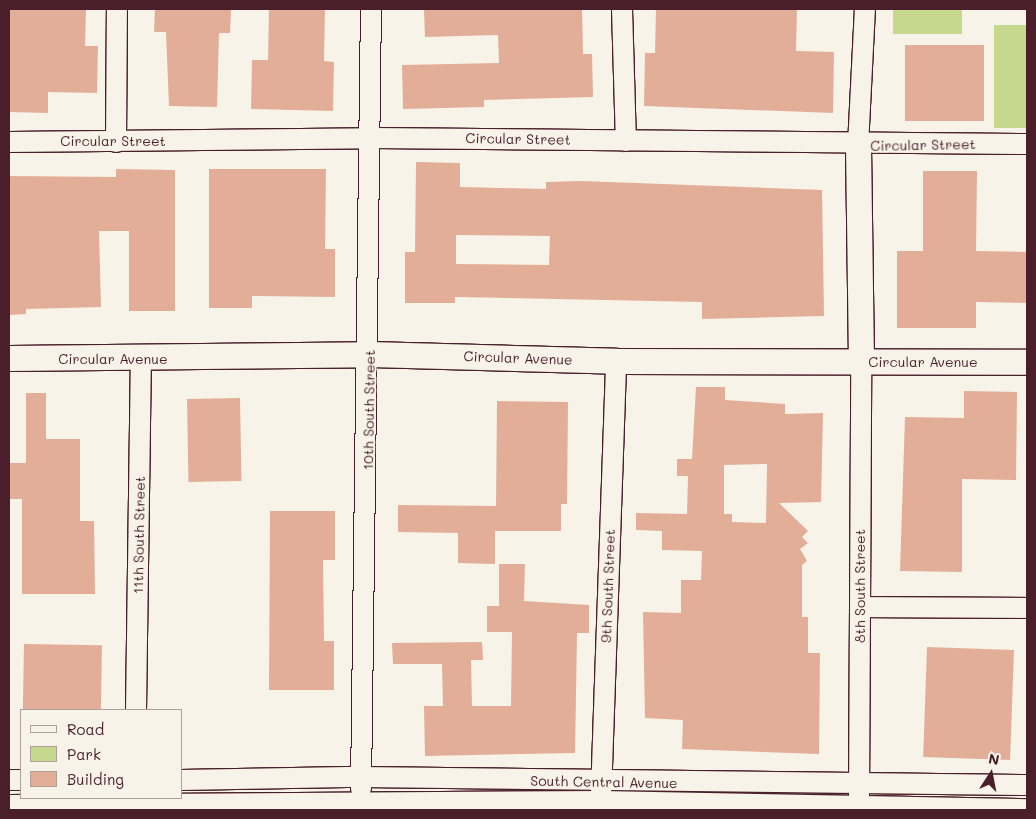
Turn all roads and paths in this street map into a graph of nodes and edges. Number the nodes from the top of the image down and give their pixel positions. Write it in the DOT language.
graph roads {
  1 [pos="117,9"];
  2 [pos="371,9"];
  3 [pos="622,9"];
  4 [pos="865,9"];
  5 [pos="373,138"];
  6 [pos="626,141"];
  7 [pos="9,142"];
  8 [pos="116,142"];
  9 [pos="1027,144"];
  10 [pos="858,146"];
  11 [pos="370,354"];
  12 [pos="9,358"];
  13 [pos="141,359"];
  14 [pos="616,361"];
  15 [pos="861,362"];
  16 [pos="1027,362"];
  17 [pos="860,607"];
  18 [pos="1027,608"];
  19 [pos="136,709"];
  20 [pos="361,777"];
  21 [pos="182,780"];
  22 [pos="860,784"];
  23 [pos="1027,785"];
  24 [pos="601,798"];
  25 [pos="135,804"];
  26 [pos="9,805"];
  27 [pos="362,806"];
  28 [pos="859,809"];
  29 [pos="1027,809"];
  1 -- 8 [label="street"];
  2 -- 5 [label="street, 10th South Street"];
  3 -- 6 [label="street"];
  4 -- 10 [label="street"];
  5 -- 6 [label="street, Circular Street"];
  5 -- 8 [label="street, Circular Street"];
  5 -- 11 [label="street, 10th South Street"];
  6 -- 10 [label="street, Circular Street"];
  7 -- 8 [label="street, Circular Street"];
  9 -- 10 [label="street, Circular Street"];
  10 -- 15 [label="street"];
  11 -- 13 [label="street, Circular Avenue"];
  11 -- 14 [label="street, Circular Avenue"];
  11 -- 20 [label="street, 10th South Street"];
  12 -- 13 [label="street, Circular Avenue"];
  13 -- 19 [label="street, 11th South Street"];
  14 -- 15 [label="street, Circular Avenue"];
  14 -- 24 [label="street, 9th South Street"];
  15 -- 16 [label="street, Circular Avenue"];
  15 -- 17 [label="street, 8th South Street"];
  17 -- 18 [label="street"];
  17 -- 22 [label="street, 8th South Street"];
  20 -- 21 [label="street, South Central Avenue"];
  20 -- 24 [label="street, South Central Avenue"];
  20 -- 27 [label="street, 10th South Street"];
  22 -- 23 [label="street, South Central Avenue"];
  22 -- 24 [label="street, South Central Avenue"];
  22 -- 28 [label="street, 8th South Street"];
  24 -- 27 [label="street"];
  24 -- 28 [label="street"];
  25 -- 26 [label="street"];
  25 -- 27 [label="street"];
  28 -- 29 [label="street"];
}
